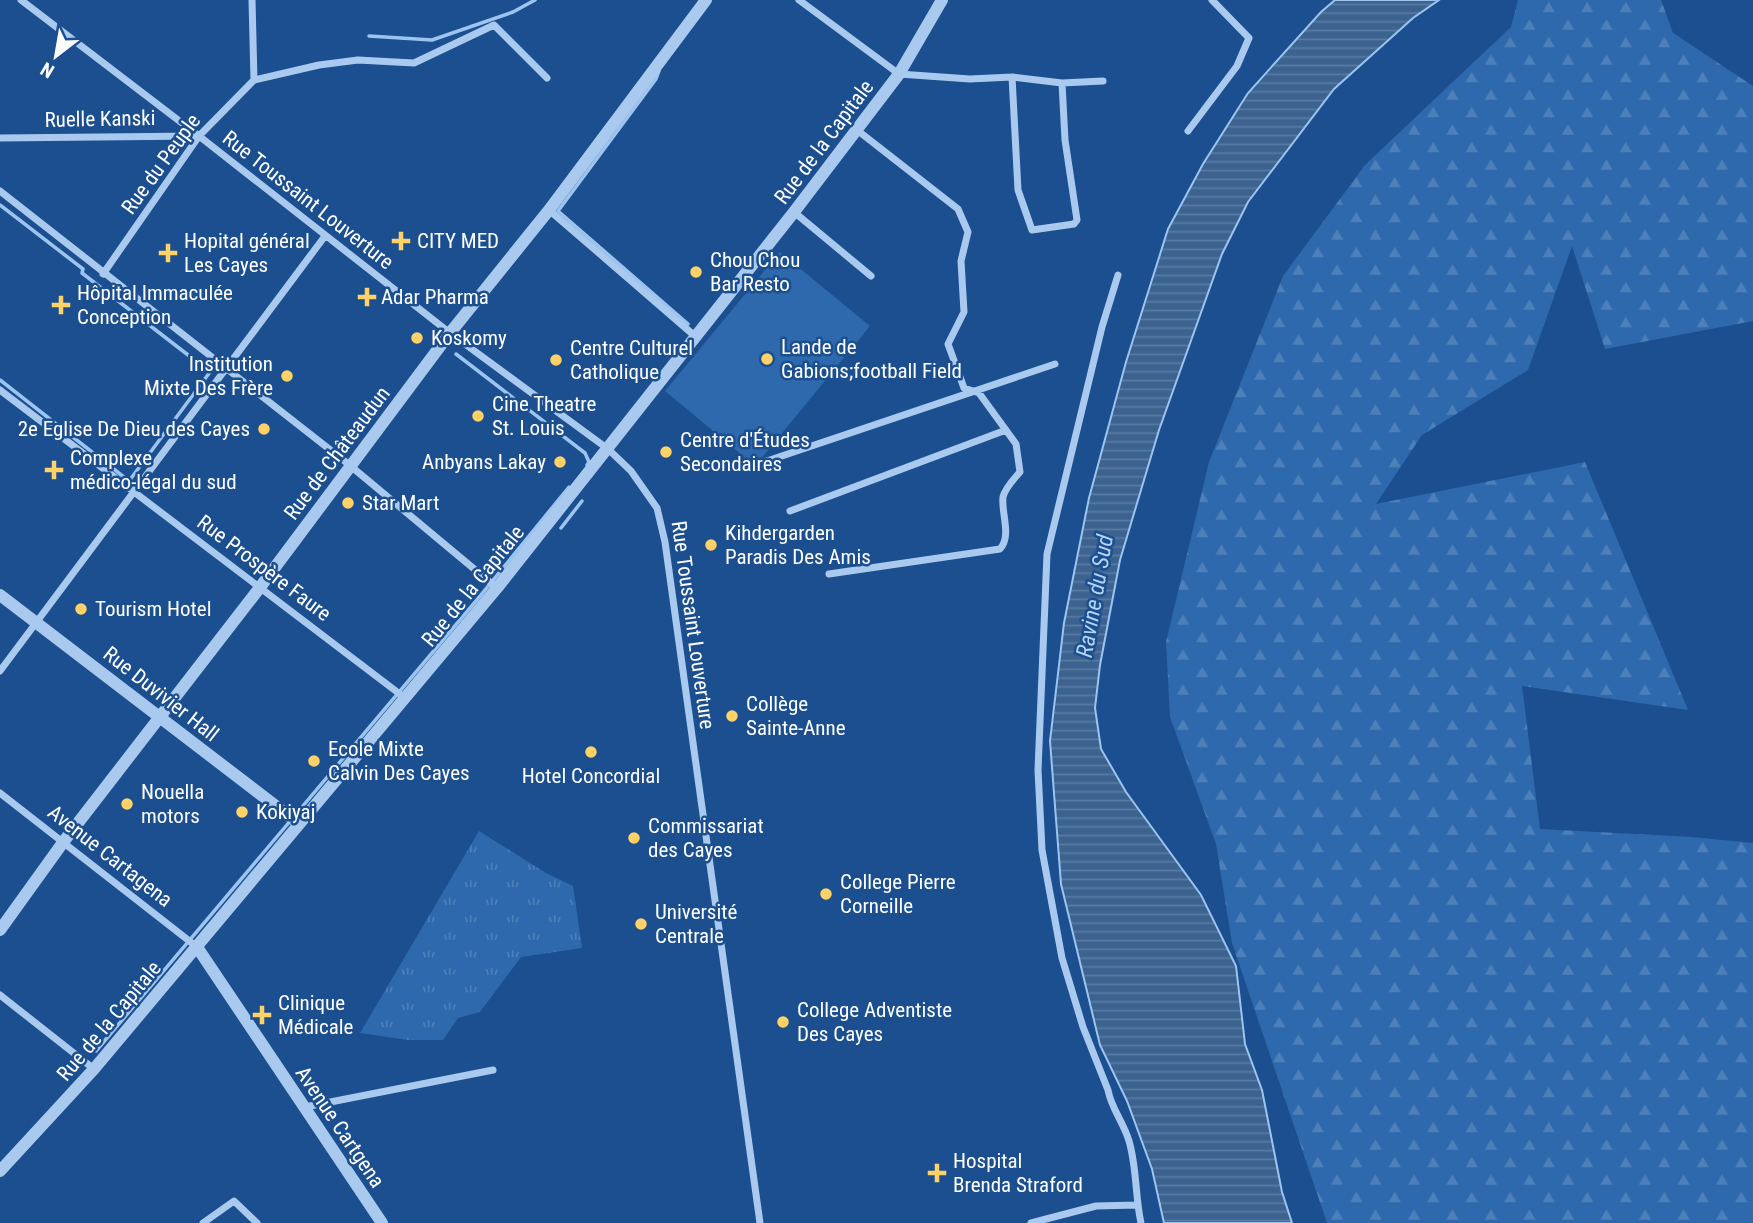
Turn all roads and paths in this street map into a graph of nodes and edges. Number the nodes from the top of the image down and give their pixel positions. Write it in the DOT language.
graph roads {
  1 [pos="21,0"];
  2 [pos="252,0"];
  3 [pos="706,0"];
  4 [pos="799,0"];
  5 [pos="942,0"];
  6 [pos="1212,0"];
  7 [pos="900,74"];
  8 [pos="1012,77"];
  9 [pos="547,78"];
  10 [pos="254,80"];
  11 [pos="1103,81"];
  12 [pos="1062,83"];
  13 [pos="857,130"];
  14 [pos="1188,131"];
  15 [pos="200,136"];
  16 [pos="0,138"];
  17 [pos="0,191"];
  18 [pos="549,210"];
  19 [pos="794,212"];
  20 [pos="325,236"];
  21 [pos="103,274"];
  22 [pos="1118,275"];
  23 [pos="871,276"];
  24 [pos="450,333"];
  25 [pos="696,337"];
  26 [pos="1055,364"];
  27 [pos="225,369"];
  28 [pos="974,391"];
  29 [pos="1,394"];
  30 [pos="1006,430"];
  31 [pos="608,449"];
  32 [pos="764,462"];
  33 [pos="351,467"];
  34 [pos="134,492"];
  35 [pos="790,511"];
  36 [pos="829,573"];
  37 [pos="261,586"];
  38 [pos="497,588"];
  39 [pos="0,595"];
  40 [pos="37,623"];
  41 [pos="0,671"];
  42 [pos="406,698"];
  43 [pos="158,716"];
  44 [pos="0,793"];
  45 [pos="298,823"];
  46 [pos="64,841"];
  47 [pos="0,930"];
  48 [pos="197,947"];
  49 [pos="0,995"];
  50 [pos="94,1069"];
  51 [pos="492,1070"];
  52 [pos="304,1107"];
  53 [pos="0,1171"];
  54 [pos="1137,1205"];
  55 [pos="203,1223"];
  56 [pos="257,1223"];
  57 [pos="382,1223"];
  58 [pos="760,1223"];
  59 [pos="1031,1223"];
  60 [pos="1141,1223"];
  1 -- 15 [label="street, Rue Toussaint Louverture"];
  2 -- 10 [label="street"];
  3 -- 18 [label="street, Rue de Châteaudun"];
  4 -- 7 [label="street"];
  5 -- 7 [label="street, Rue de la Capitale"];
  6 -- 14 [label="street"];
  7 -- 8 [label="street"];
  7 -- 13 [label="street, Rue de la Capitale"];
  8 -- 12 [label="street"];
  8 -- 12 [label="street"];
  9 -- 10 [label="street"];
  10 -- 15 [label="street, Rue du Peuple"];
  11 -- 12 [label="street"];
  13 -- 19 [label="street, Rue de la Capitale"];
  13 -- 28 [label="street"];
  15 -- 16 [label="street, Ruelle Kanski"];
  15 -- 20 [label="street, Rue Toussaint Louverture"];
  15 -- 21 [label="street, Rue du Peuple"];
  17 -- 21 [label="street"];
  18 -- 24 [label="street, Rue de Châteaudun"];
  18 -- 25 [label="street"];
  19 -- 23 [label="street"];
  19 -- 25 [label="street, Rue de la Capitale"];
  20 -- 24 [label="street, Rue Toussaint Louverture"];
  20 -- 27 [label="street"];
  21 -- 27 [label="street"];
  22 -- 54 [label="street"];
  24 -- 31 [label="street, Rue Toussaint Louverture"];
  24 -- 33 [label="street, Rue de Châteaudun"];
  25 -- 31 [label="street, Rue de la Capitale"];
  26 -- 28 [label="street"];
  27 -- 33 [label="street"];
  27 -- 34 [label="street"];
  28 -- 30 [label="street"];
  28 -- 32 [label="street"];
  29 -- 34 [label="street, Rue Prospère Faure"];
  30 -- 35 [label="street"];
  30 -- 36 [label="street"];
  31 -- 38 [label="street, Rue de la Capitale"];
  31 -- 58 [label="street, Rue Toussaint Louverture"];
  33 -- 37 [label="street, Rue de Châteaudun"];
  33 -- 38 [label="street"];
  34 -- 37 [label="street, Rue Prospère Faure"];
  34 -- 40 [label="street"];
  37 -- 42 [label="street, Rue Prospère Faure"];
  37 -- 43 [label="street, Rue de Châteaudun"];
  38 -- 42 [label="street, Rue de la Capitale"];
  39 -- 40 [label="street, Rue Duvivier Hall"];
  40 -- 41 [label="street"];
  40 -- 43 [label="street, Rue Duvivier Hall"];
  42 -- 45 [label="street, Rue de la Capitale"];
  43 -- 45 [label="street, Rue Duvivier Hall"];
  43 -- 46 [label="street, Rue de Châteaudun"];
  44 -- 46 [label="street, Avenue Cartagena"];
  45 -- 48 [label="street, Rue de la Capitale"];
  46 -- 47 [label="street, Rue de Châteaudun"];
  46 -- 48 [label="street, Avenue Cartagena"];
  48 -- 50 [label="street, Rue de la Capitale"];
  48 -- 52 [label="street, Avenue Cartgena"];
  49 -- 50 [label="street"];
  50 -- 53 [label="street, Rue de la Capitale"];
  51 -- 52 [label="street"];
  52 -- 57 [label="street, Avenue Cartgena"];
  54 -- 59 [label="street"];
  54 -- 60 [label="street"];
  55 -- 56 [label="street"];
}
